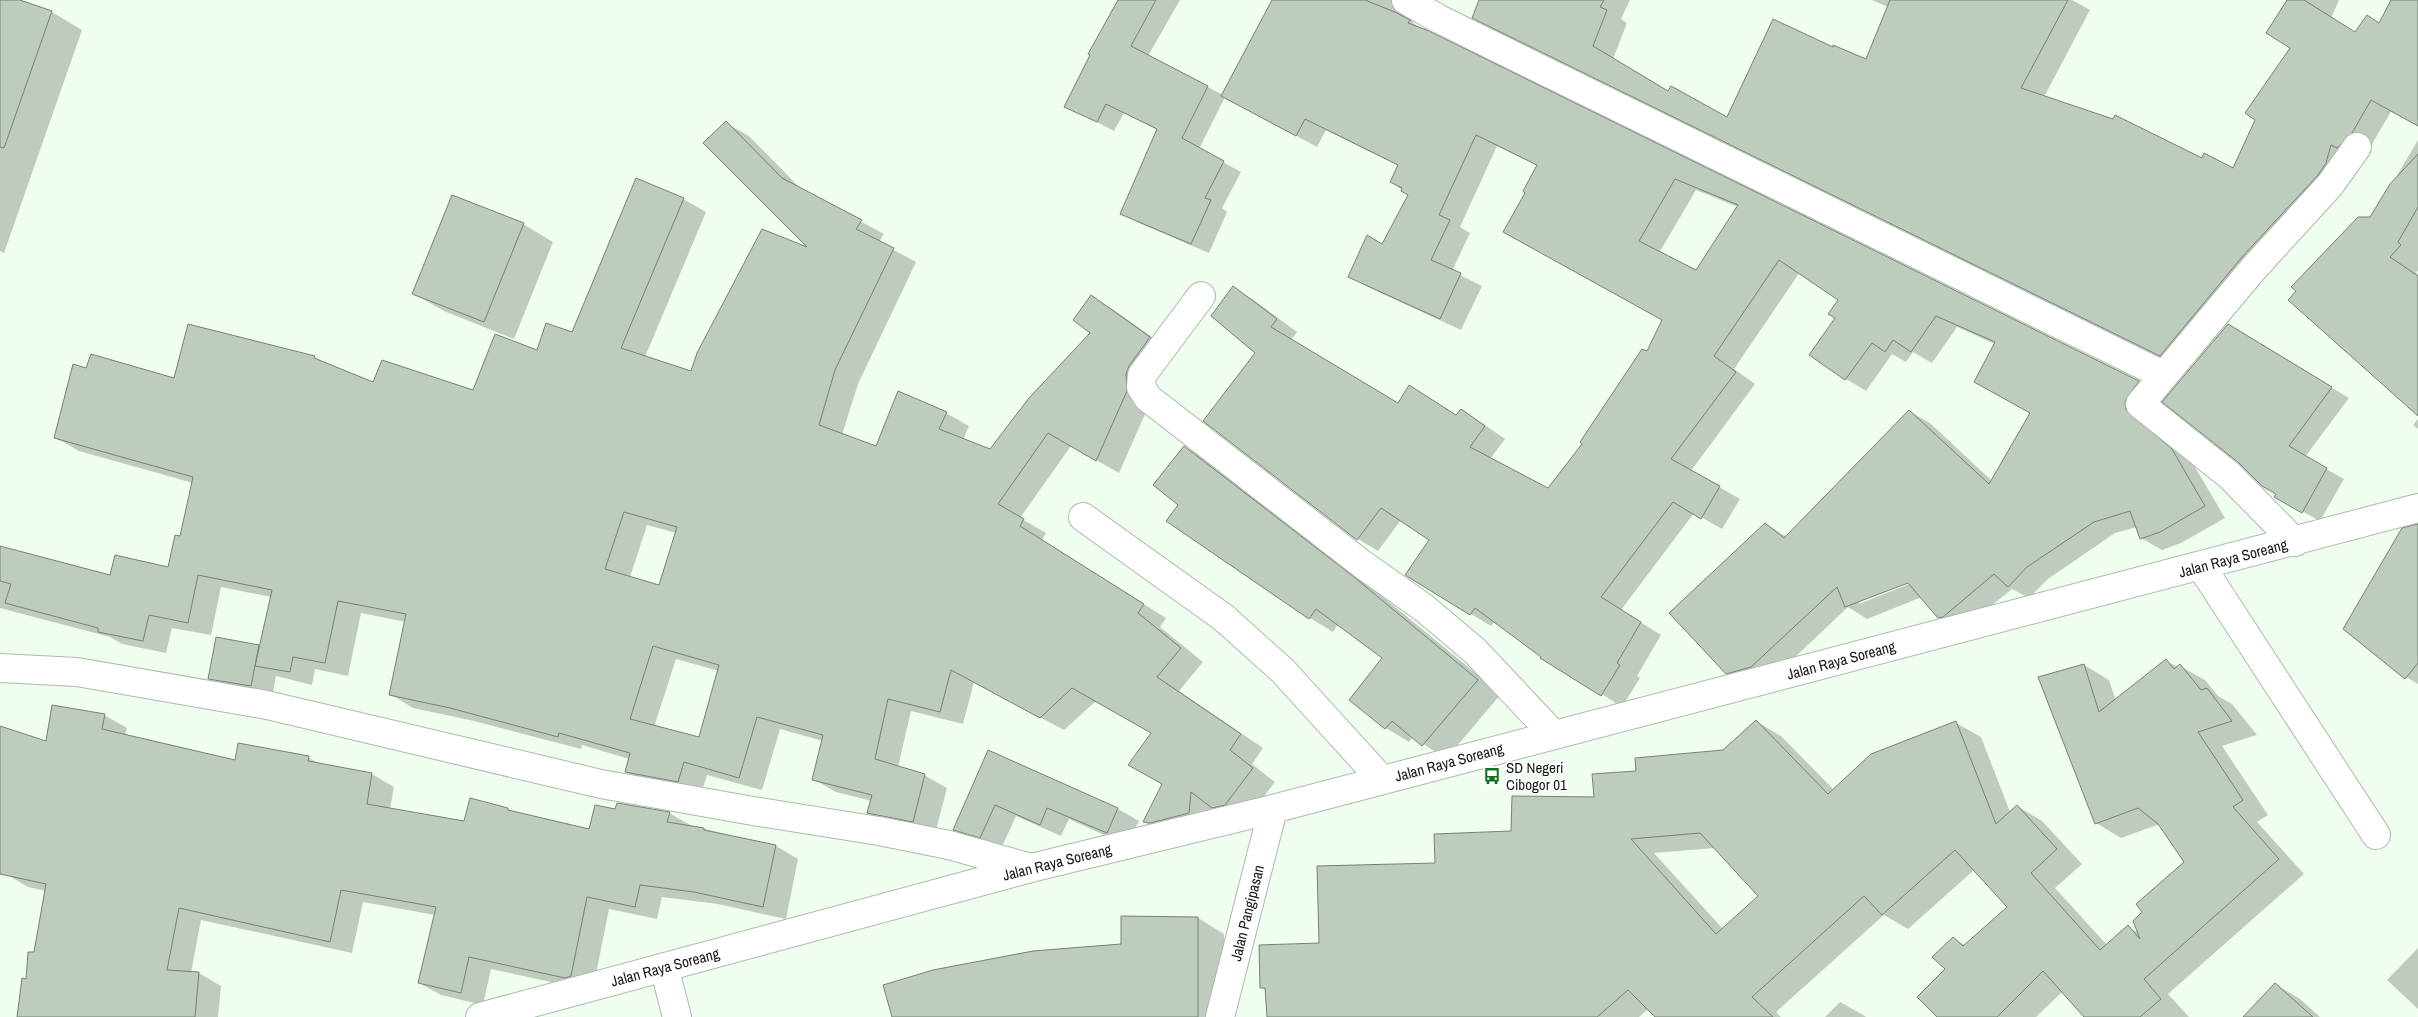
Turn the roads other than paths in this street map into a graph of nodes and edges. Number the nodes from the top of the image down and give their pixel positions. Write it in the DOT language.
graph roads {
  1 [pos="1406,0"];
  2 [pos="2357,147"];
  3 [pos="1201,296"];
  4 [pos="2163,375"];
  5 [pos="2418,508"];
  6 [pos="1083,517"];
  7 [pos="2295,542"];
  8 [pos="2201,566"];
  9 [pos="0,668"];
  10 [pos="1554,734"];
  11 [pos="1382,780"];
  12 [pos="1273,808"];
  13 [pos="2376,834"];
  14 [pos="1031,868"];
  15 [pos="664,967"];
  16 [pos="480,1017"];
  17 [pos="678,1017"];
  18 [pos="1220,1017"];
  1 -- 4 [label="street"];
  2 -- 4 [label="street"];
  3 -- 10 [label="street"];
  4 -- 7 [label="street"];
  5 -- 7 [label="street, Jalan Raya Soreang"];
  6 -- 11 [label="street"];
  7 -- 8 [label="street, Jalan Raya Soreang"];
  8 -- 10 [label="street, Jalan Raya Soreang"];
  8 -- 13 [label="street"];
  9 -- 14 [label="street"];
  10 -- 11 [label="street, Jalan Raya Soreang"];
  11 -- 12 [label="street, Jalan Raya Soreang"];
  12 -- 14 [label="street, Jalan Raya Soreang"];
  12 -- 18 [label="street, Jalan Pangipasan"];
  14 -- 15 [label="street, Jalan Raya Soreang"];
  15 -- 16 [label="street, Jalan Raya Soreang"];
  15 -- 17 [label="street"];
}
